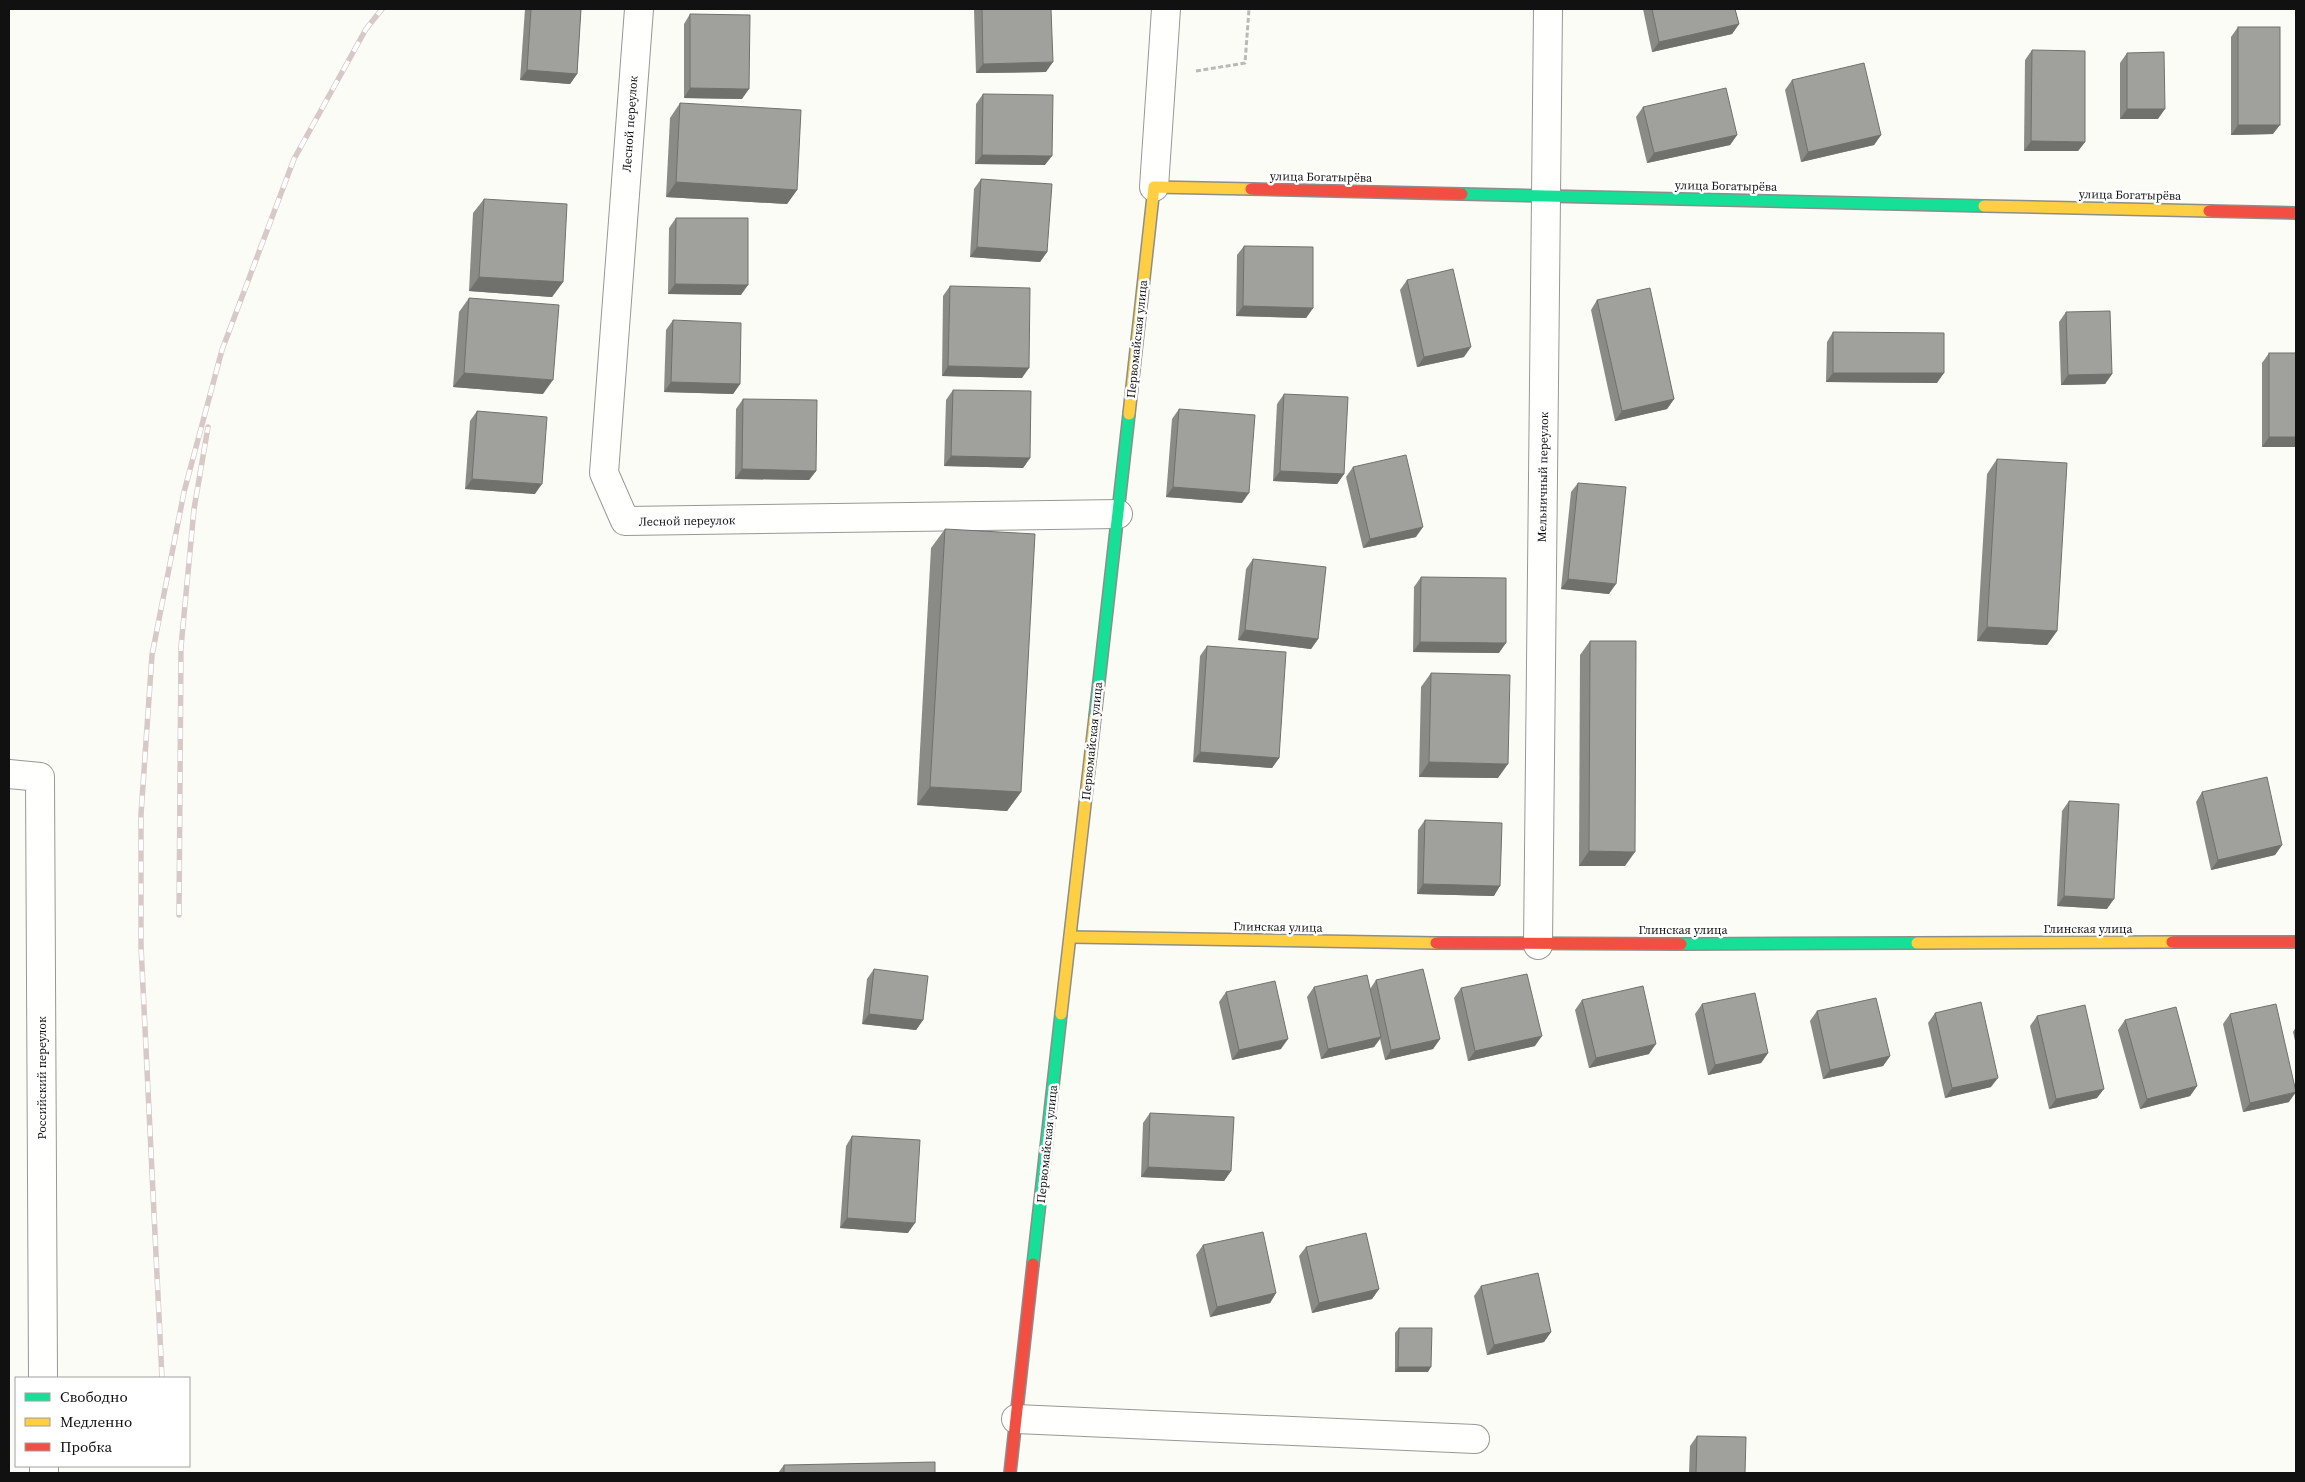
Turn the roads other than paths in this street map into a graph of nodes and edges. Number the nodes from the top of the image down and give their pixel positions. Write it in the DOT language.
graph roads {
  1 [pos="639,9"];
  2 [pos="1166,9"];
  3 [pos="1548,9"];
  4 [pos="1154,187"];
  5 [pos="1546,196"];
  6 [pos="2296,213"];
  7 [pos="1118,514"];
  8 [pos="9,774"];
  9 [pos="1070,938"];
  10 [pos="2296,942"];
  11 [pos="1538,945"];
  12 [pos="43,1377"];
  13 [pos="1016,1420"];
  14 [pos="1474,1439"];
  15 [pos="1010,1473"];
  1 -- 7 [label="street, Лесной переулок"];
  2 -- 4 [label="street, Первомайская улица"];
  3 -- 5 [label="street, Мельничный переулок"];
  4 -- 5 [label="street, улица Богатырёва"];
  4 -- 7 [label="street, Первомайская улица"];
  5 -- 6 [label="street, улица Богатырёва"];
  5 -- 11 [label="street, Мельничный переулок"];
  7 -- 9 [label="street, Первомайская улица"];
  8 -- 12 [label="street, Российский переулок"];
  9 -- 11 [label="street, Глинская улица"];
  9 -- 13 [label="street, Первомайская улица"];
  10 -- 11 [label="street, Глинская улица"];
  13 -- 14 [label="street"];
  13 -- 15 [label="street, Первомайская улица"];
}
